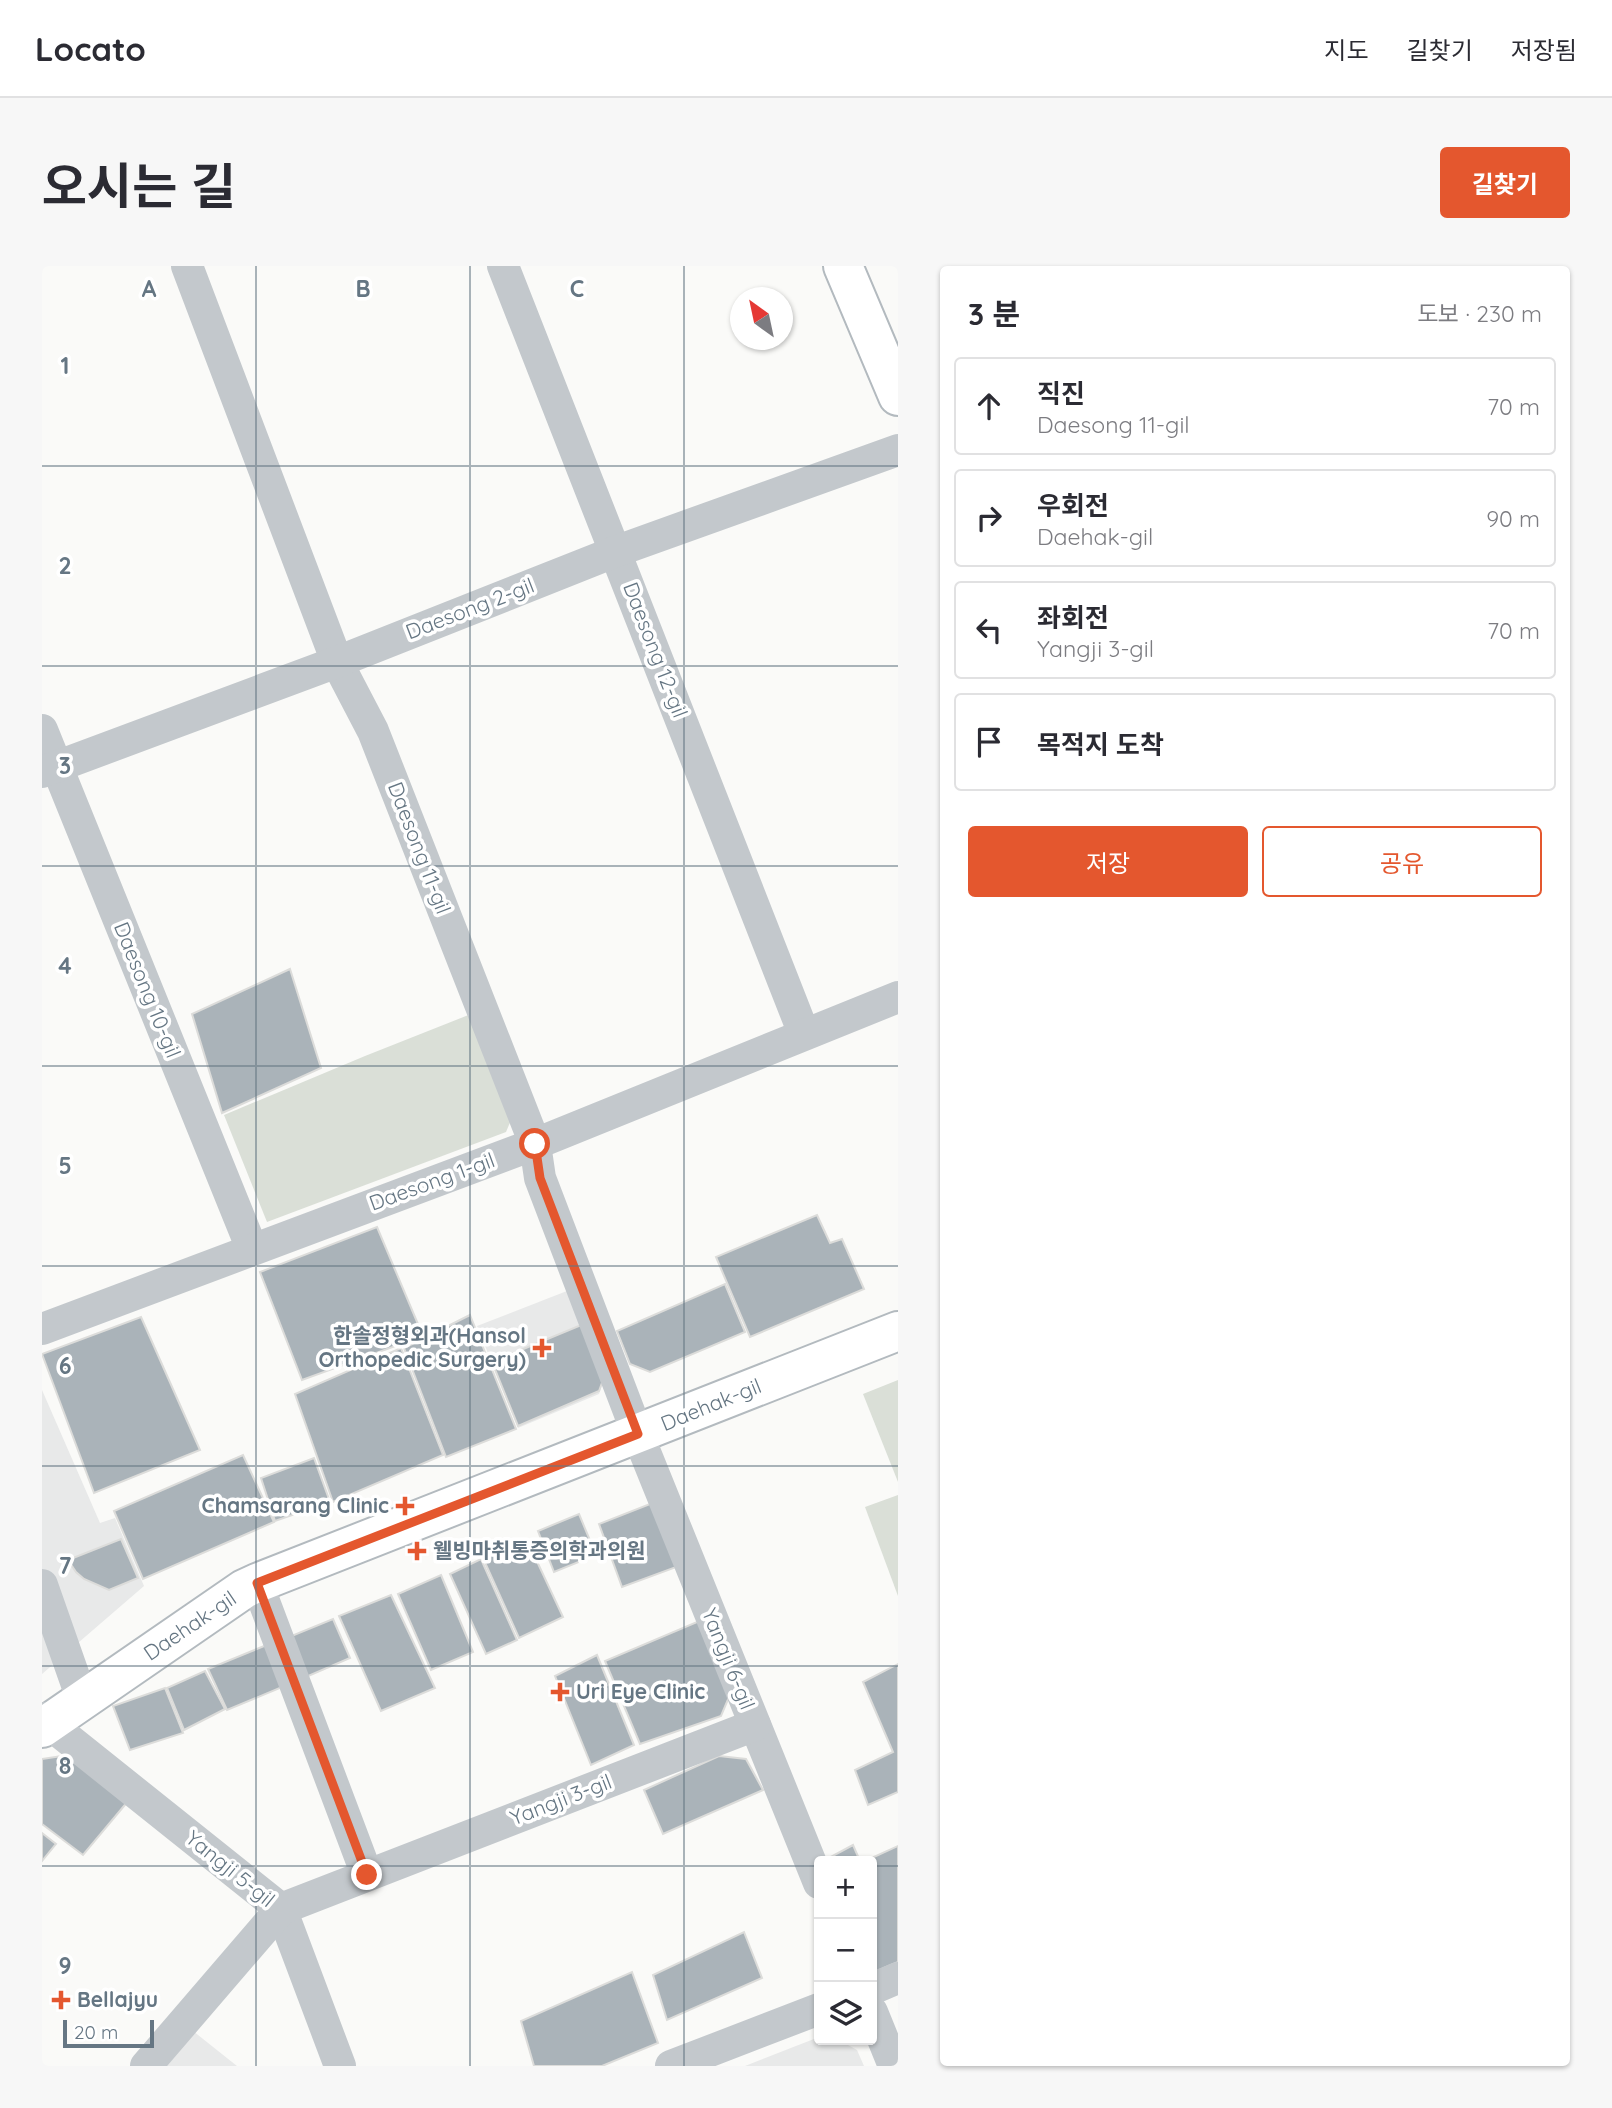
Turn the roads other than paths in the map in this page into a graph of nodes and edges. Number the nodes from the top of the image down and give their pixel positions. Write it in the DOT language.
graph roads {
  1 [pos="187,266"];
  2 [pos="503,266"];
  3 [pos="843,266"];
  4 [pos="898,396"];
  5 [pos="898,450"];
  6 [pos="617,551"];
  7 [pos="337,662"];
  8 [pos="42,730"];
  9 [pos="49,769"];
  10 [pos="898,997"];
  11 [pos="804,1034"];
  12 [pos="535,1144"];
  13 [pos="252,1249"];
  14 [pos="42,1329"];
  15 [pos="898,1331"];
  16 [pos="638,1434"];
  17 [pos="257,1583"];
  18 [pos="42,1585"];
  19 [pos="82,1699"];
  20 [pos="44,1723"];
  21 [pos="755,1725"];
  22 [pos="814,1871"];
  23 [pos="367,1875"];
  24 [pos="281,1909"];
  25 [pos="898,1978"];
  26 [pos="877,1987"];
  27 [pos="814,2011"];
  28 [pos="877,2024"];
  29 [pos="146,2066"];
  30 [pos="340,2066"];
  31 [pos="671,2066"];
  32 [pos="894,2066"];
  1 -- 7 [label="street, Daesong 11-gil"];
  2 -- 6 [label="street, Daesong 12-gil"];
  3 -- 4 [label="street"];
  5 -- 6 [label="street, Daesong 2-gil"];
  6 -- 7 [label="street, Daesong 2-gil"];
  6 -- 11 [label="street, Daesong 12-gil"];
  7 -- 9 [label="street, Daesong 2-gil"];
  7 -- 12 [label="street, Daesong 11-gil"];
  8 -- 9 [label="street, Daesong 10-gil"];
  9 -- 13 [label="street, Daesong 10-gil"];
  10 -- 11 [label="street, Daesong 1-gil"];
  11 -- 12 [label="street, Daesong 1-gil"];
  12 -- 13 [label="street, Daesong 1-gil"];
  12 -- 16 [label="street, Daesong 11-gil"];
  13 -- 14 [label="street, Daesong 1-gil"];
  15 -- 16 [label="street, Daehak-gil"];
  16 -- 17 [label="street, Daehak-gil"];
  16 -- 21 [label="street, Yangji 6-gil"];
  17 -- 19 [label="street, Daehak-gil"];
  17 -- 23 [label="street"];
  18 -- 19 [label="street"];
  19 -- 20 [label="street, Daehak-gil"];
  20 -- 24 [label="street, Yangji 5-gil"];
  21 -- 22 [label="street, Yangji 6-gil"];
  21 -- 23 [label="street, Yangji 3-gil"];
  23 -- 24 [label="street, Yangji 3-gil"];
  24 -- 29 [label="street, Yangji 3-gil"];
  24 -- 30 [label="street, Yangji 5-gil"];
  25 -- 26 [label="street"];
  27 -- 31 [label="street"];
  28 -- 32 [label="street"];
}
